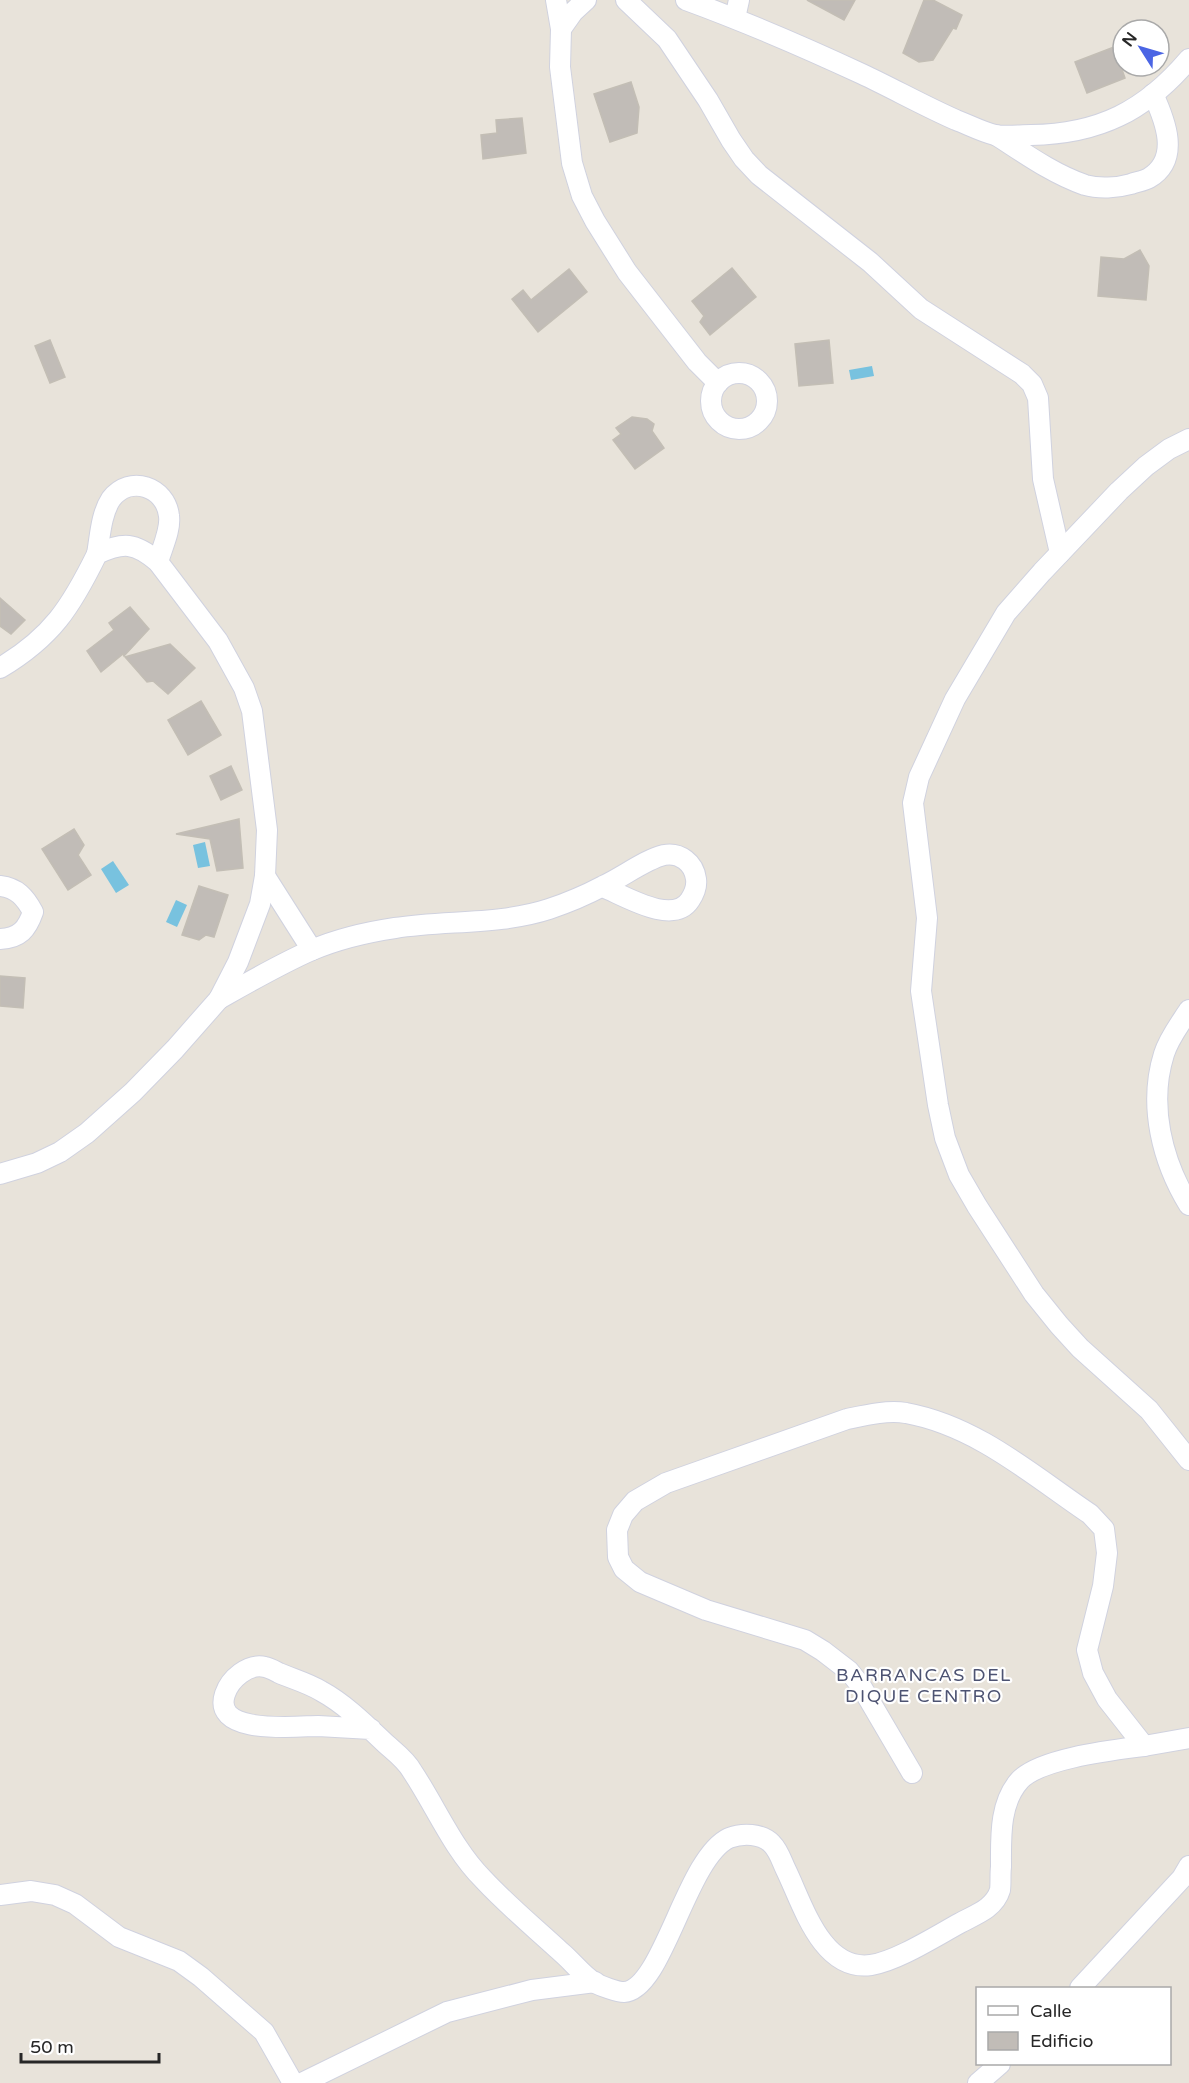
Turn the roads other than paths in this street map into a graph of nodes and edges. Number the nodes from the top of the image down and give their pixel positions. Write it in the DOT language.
graph roads {
  1 [pos="556,0"];
  2 [pos="586,0"];
  3 [pos="626,0"];
  4 [pos="686,0"];
  5 [pos="737,9"];
  6 [pos="561,29"];
  7 [pos="1189,58"];
  8 [pos="1153,94"];
  9 [pos="996,135"];
  10 [pos="718,383"];
  11 [pos="1189,439"];
  12 [pos="1060,553"];
  13 [pos="97,554"];
  14 [pos="158,562"];
  15 [pos="0,668"];
  16 [pos="265,876"];
  17 [pos="0,886"];
  18 [pos="603,886"];
  19 [pos="0,939"];
  20 [pos="312,950"];
  21 [pos="219,999"];
  22 [pos="1189,1010"];
  23 [pos="0,1174"];
  24 [pos="1189,1205"];
  25 [pos="1189,1460"];
  26 [pos="371,1729"];
  27 [pos="1189,1738"];
  28 [pos="1144,1746"];
  29 [pos="912,1773"];
  30 [pos="1189,1866"];
  31 [pos="0,1894"];
  32 [pos="595,1982"];
  33 [pos="1082,1987"];
  34 [pos="999,2065"];
  35 [pos="293,2083"];
  36 [pos="302,2083"];
  37 [pos="978,2083"];
  1 -- 6 [label="street"];
  2 -- 6 [label="street"];
  3 -- 12 [label="street"];
  4 -- 5 [label="street"];
  5 -- 9 [label="street"];
  6 -- 10 [label="street"];
  7 -- 8 [label="street"];
  8 -- 9 [label="street"];
  8 -- 9 [label="street"];
  11 -- 12 [label="street"];
  12 -- 25 [label="street"];
  13 -- 14 [label="street"];
  13 -- 14 [label="street"];
  13 -- 15 [label="street"];
  14 -- 16 [label="street"];
  16 -- 20 [label="street"];
  16 -- 21 [label="street"];
  17 -- 19 [label="street"];
  18 -- 20 [label="street"];
  20 -- 21 [label="street"];
  21 -- 23 [label="street"];
  22 -- 24 [label="street"];
  26 -- 26 [label="street"];
  26 -- 32 [label="street"];
  27 -- 28 [label="street"];
  28 -- 29 [label="street"];
  28 -- 32 [label="street"];
  30 -- 33 [label="street"];
  31 -- 35 [label="street"];
  32 -- 36 [label="street"];
  34 -- 37 [label="street"];
}
